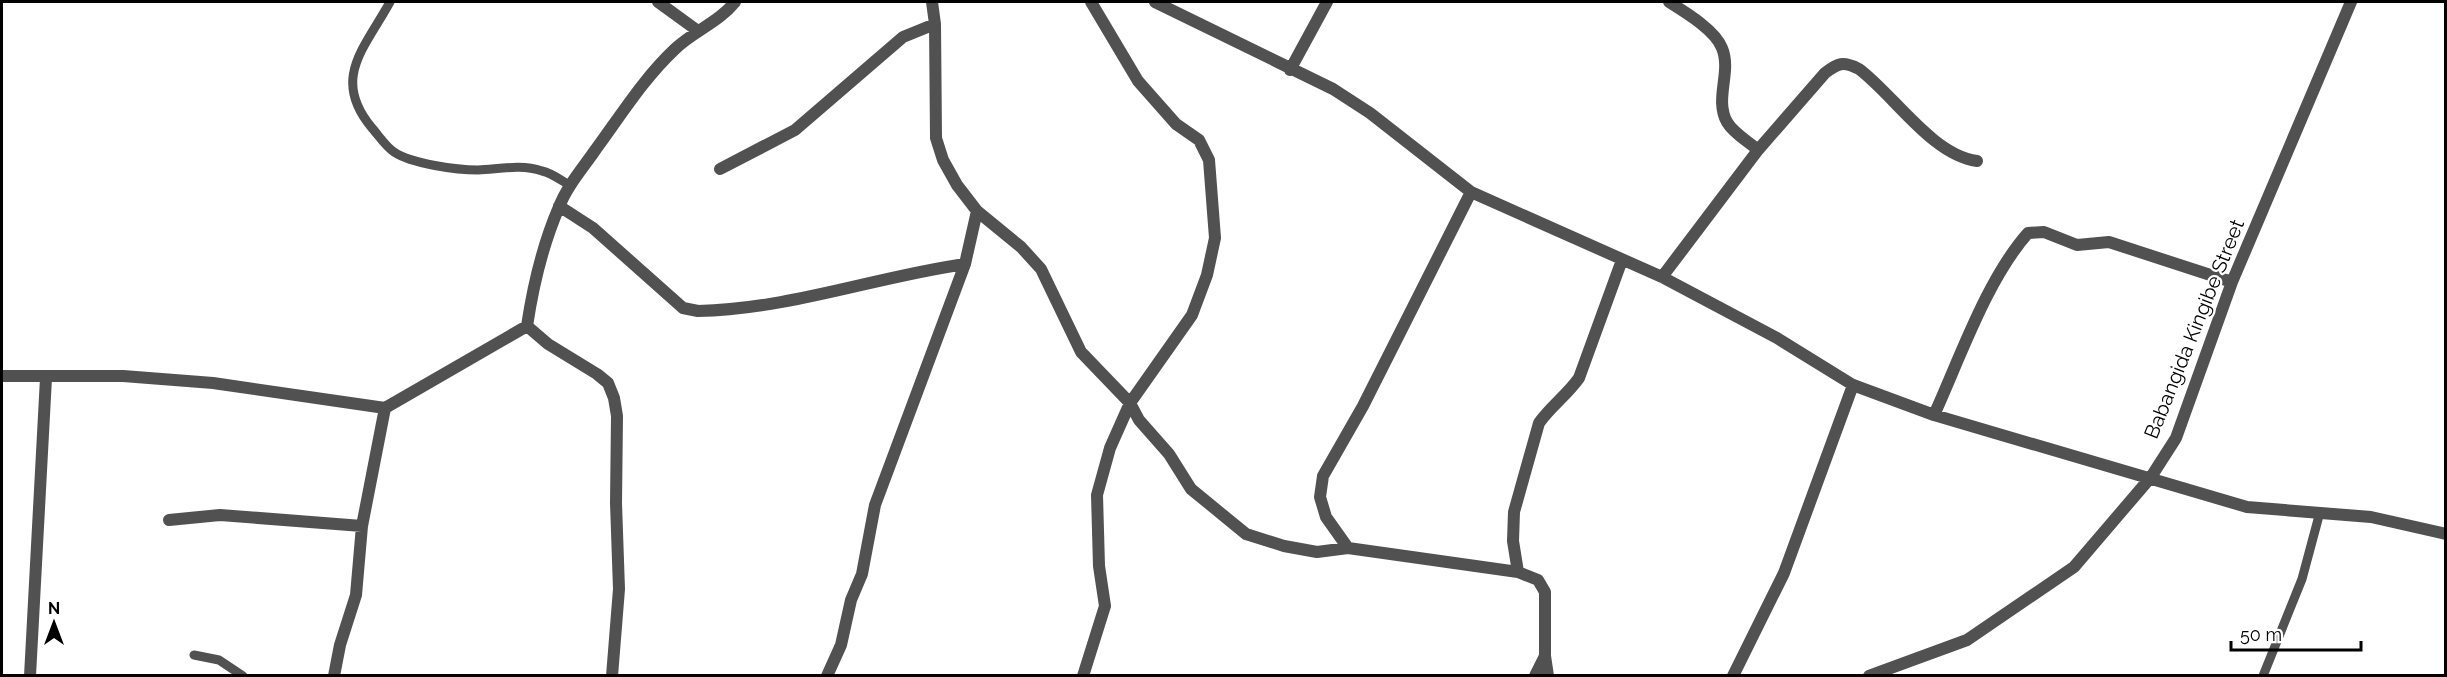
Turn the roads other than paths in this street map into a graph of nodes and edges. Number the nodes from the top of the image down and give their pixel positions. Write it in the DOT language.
graph roads {
  1 [pos="390,2"];
  2 [pos="658,2"];
  3 [pos="735,2"];
  4 [pos="932,2"];
  5 [pos="1090,2"];
  6 [pos="1155,2"];
  7 [pos="1327,2"];
  8 [pos="1669,2"];
  9 [pos="2351,2"];
  10 [pos="935,24"];
  11 [pos="698,31"];
  12 [pos="1290,70"];
  13 [pos="1758,150"];
  14 [pos="1977,161"];
  15 [pos="720,169"];
  16 [pos="571,186"];
  17 [pos="1471,192"];
  18 [pos="559,206"];
  19 [pos="977,211"];
  20 [pos="1622,260"];
  21 [pos="964,264"];
  22 [pos="1662,277"];
  23 [pos="2232,282"];
  24 [pos="527,326"];
  25 [pos="2,376"];
  26 [pos="46,378"];
  27 [pos="1853,385"];
  28 [pos="1130,403"];
  29 [pos="385,408"];
  30 [pos="1934,415"];
  31 [pos="2151,477"];
  32 [pos="2320,512"];
  33 [pos="169,520"];
  34 [pos="362,526"];
  35 [pos="2445,534"];
  36 [pos="1348,548"];
  37 [pos="1518,572"];
  38 [pos="194,655"];
  39 [pos="1545,656"];
  40 [pos="30,675"];
  41 [pos="243,675"];
  42 [pos="334,675"];
  43 [pos="612,675"];
  44 [pos="827,675"];
  45 [pos="1083,675"];
  46 [pos="1535,675"];
  47 [pos="1548,675"];
  48 [pos="1733,675"];
  49 [pos="1869,675"];
  50 [pos="2263,675"];
  1 -- 16 [label="lane"];
  2 -- 11 [label="street"];
  3 -- 11 [label="street"];
  4 -- 10 [label="street"];
  5 -- 28 [label="street"];
  6 -- 12 [label="street"];
  7 -- 12 [label="street"];
  8 -- 13 [label="street"];
  9 -- 23 [label="street, Babangida Kingibe Street"];
  10 -- 15 [label="street"];
  10 -- 19 [label="street"];
  11 -- 16 [label="street"];
  12 -- 17 [label="street"];
  13 -- 14 [label="street"];
  13 -- 22 [label="street"];
  16 -- 18 [label="street"];
  17 -- 20 [label="street"];
  17 -- 36 [label="street"];
  18 -- 21 [label="street"];
  18 -- 24 [label="street"];
  19 -- 21 [label="street"];
  19 -- 28 [label="street"];
  20 -- 22 [label="street"];
  20 -- 37 [label="street"];
  21 -- 44 [label="street"];
  22 -- 27 [label="street"];
  23 -- 30 [label="street"];
  23 -- 31 [label="street, Babangida Kingibe Street"];
  24 -- 29 [label="street"];
  24 -- 43 [label="street"];
  25 -- 26 [label="street"];
  26 -- 29 [label="street"];
  26 -- 40 [label="street"];
  27 -- 30 [label="street"];
  27 -- 48 [label="street"];
  28 -- 36 [label="street"];
  28 -- 45 [label="street"];
  29 -- 34 [label="street"];
  30 -- 31 [label="street"];
  31 -- 32 [label="street"];
  31 -- 49 [label="street, Babangida Kingibe Street"];
  32 -- 35 [label="street"];
  32 -- 50 [label="lane"];
  33 -- 34 [label="street"];
  34 -- 42 [label="street"];
  36 -- 37 [label="street"];
  37 -- 39 [label="street"];
  38 -- 41 [label="lane"];
  39 -- 46 [label="street"];
  39 -- 47 [label="street"];
}
